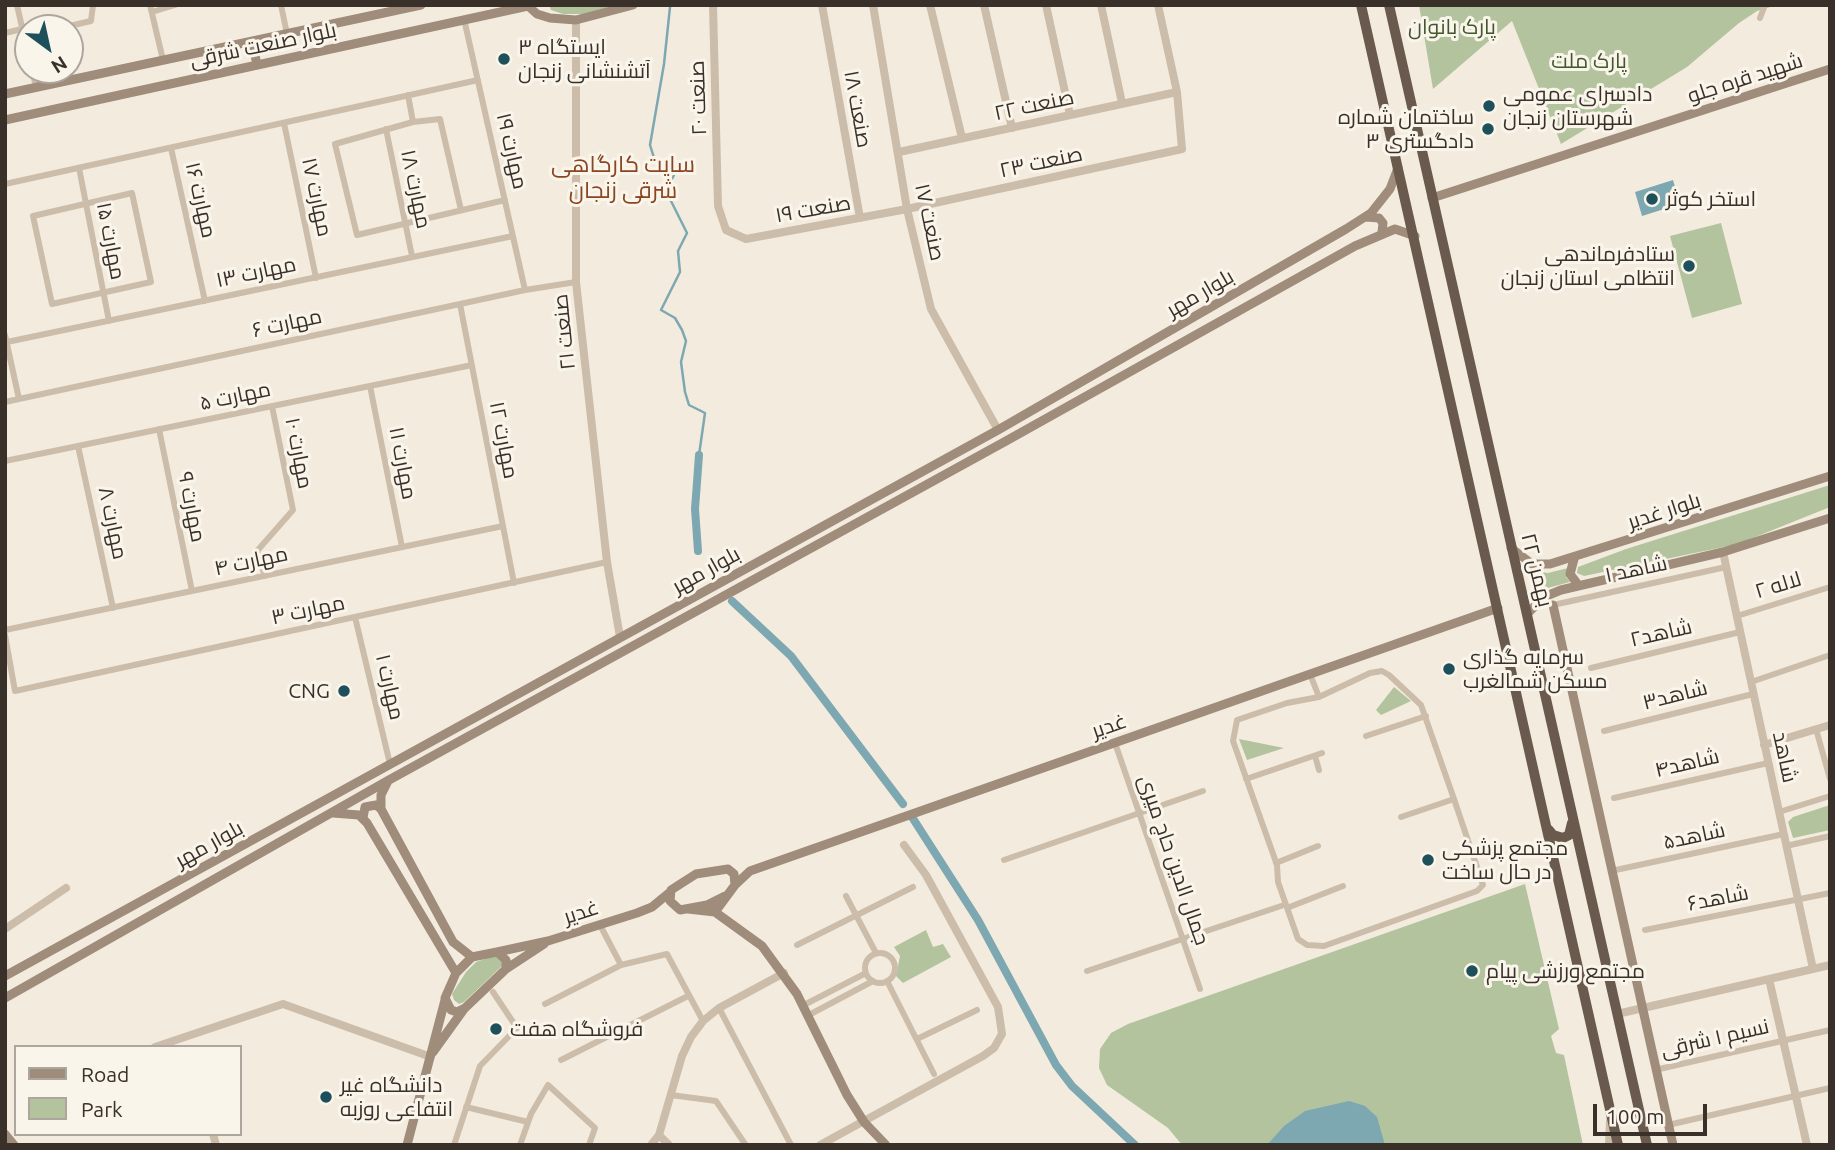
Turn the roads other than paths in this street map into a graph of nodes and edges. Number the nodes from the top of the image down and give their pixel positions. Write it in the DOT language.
graph roads {
  1 [pos="93,5"];
  2 [pos="175,5"];
  3 [pos="281,5"];
  4 [pos="421,5"];
  5 [pos="633,5"];
  6 [pos="713,5"];
  7 [pos="822,5"];
  8 [pos="873,5"];
  9 [pos="930,5"];
  10 [pos="984,5"];
  11 [pos="1046,5"];
  12 [pos="1101,5"];
  13 [pos="1158,5"];
  14 [pos="1361,5"];
  15 [pos="1389,5"];
  16 [pos="1765,5"];
  17 [pos="528,6"];
  18 [pos="404,7"];
  19 [pos="151,9"];
  20 [pos="1760,18"];
  21 [pos="464,19"];
  22 [pos="576,20"];
  23 [pos="84,23"];
  24 [pos="287,34"];
  25 [pos="252,41"];
  26 [pos="163,60"];
  27 [pos="257,65"];
  28 [pos="1830,69"];
  29 [pos="478,80"];
  30 [pos="35,84"];
  31 [pos="36,87"];
  32 [pos="1177,92"];
  33 [pos="5,94"];
  34 [pos="408,95"];
  35 [pos="1122,103"];
  36 [pos="1070,115"];
  37 [pos="5,120"];
  38 [pos="413,122"];
  39 [pos="284,123"];
  40 [pos="1012,128"];
  41 [pos="386,129"];
  42 [pos="962,138"];
  43 [pos="171,148"];
  44 [pos="899,152"];
  45 [pos="1398,166"];
  46 [pos="79,168"];
  47 [pos="5,184"];
  48 [pos="1432,198"];
  49 [pos="505,200"];
  50 [pos="86,203"];
  51 [pos="907,209"];
  52 [pos="461,210"];
  53 [pos="1366,217"];
  54 [pos="860,218"];
  55 [pos="406,224"];
  56 [pos="726,230"];
  57 [pos="1382,232"];
  58 [pos="513,236"];
  59 [pos="1415,236"];
  60 [pos="412,256"];
  61 [pos="316,278"];
  62 [pos="576,282"];
  63 [pos="525,290"];
  64 [pos="103,293"];
  65 [pos="205,301"];
  66 [pos="460,304"];
  67 [pos="109,321"];
  68 [pos="6,338"];
  69 [pos="472,365"];
  70 [pos="370,386"];
  71 [pos="19,399"];
  72 [pos="5,402"];
  73 [pos="272,406"];
  74 [pos="159,429"];
  75 [pos="998,429"];
  76 [pos="78,446"];
  77 [pos="5,461"];
  78 [pos="1830,476"];
  79 [pos="1830,518"];
  80 [pos="503,526"];
  81 [pos="402,547"];
  82 [pos="1511,548"];
  83 [pos="1723,552"];
  84 [pos="1574,559"];
  85 [pos="607,562"];
  86 [pos="1726,567"];
  87 [pos="742,570"];
  88 [pos="265,576"];
  89 [pos="514,583"];
  90 [pos="748,583"];
  91 [pos="1579,586"];
  92 [pos="1830,587"];
  93 [pos="192,591"];
  94 [pos="1553,605"];
  95 [pos="113,608"];
  96 [pos="1498,608"];
  97 [pos="1528,613"];
  98 [pos="1737,616"];
  99 [pos="355,617"];
  100 [pos="1740,632"];
  101 [pos="5,633"];
  102 [pos="620,637"];
  103 [pos="1830,655"];
  104 [pos="1591,667"];
  105 [pos="1310,674"];
  106 [pos="1751,682"];
  107 [pos="1753,694"];
  108 [pos="1319,697"];
  109 [pos="1426,716"];
  110 [pos="1830,725"];
  111 [pos="1816,729"];
  112 [pos="1604,731"];
  113 [pos="1366,737"];
  114 [pos="1115,743"];
  115 [pos="1764,745"];
  116 [pos="1768,763"];
  117 [pos="390,764"];
  118 [pos="1319,770"];
  119 [pos="1246,779"];
  120 [pos="1830,779"];
  121 [pos="389,780"];
  122 [pos="1203,791"];
  123 [pos="1830,796"];
  124 [pos="1614,798"];
  125 [pos="1454,799"];
  126 [pos="381,809"];
  127 [pos="1139,812"];
  128 [pos="1779,812"];
  129 [pos="331,813"];
  130 [pos="1401,817"];
  131 [pos="363,818"];
  132 [pos="1573,819"];
  133 [pos="1549,830"];
  134 [pos="1784,834"];
  135 [pos="1830,836"];
  136 [pos="904,845"];
  137 [pos="1318,846"];
  138 [pos="1786,846"];
  139 [pos="216,860"];
  140 [pos="1004,860"];
  141 [pos="1276,863"];
  142 [pos="750,871"];
  143 [pos="1611,871"];
  144 [pos="731,872"];
  145 [pos="224,874"];
  146 [pos="736,885"];
  147 [pos="1343,886"];
  148 [pos="913,887"];
  149 [pos="66,888"];
  150 [pos="670,893"];
  151 [pos="1830,893"];
  152 [pos="725,896"];
  153 [pos="846,896"];
  154 [pos="1798,900"];
  155 [pos="652,907"];
  156 [pos="674,907"];
  157 [pos="1284,907"];
  158 [pos="688,909"];
  159 [pos="715,912"];
  160 [pos="855,914"];
  161 [pos="600,925"];
  162 [pos="5,929"];
  163 [pos="1645,930"];
  164 [pos="1183,939"];
  165 [pos="548,941"];
  166 [pos="797,945"];
  167 [pos="497,952"];
  168 [pos="876,953"];
  169 [pos="472,957"];
  170 [pos="621,965"];
  171 [pos="1830,965"];
  172 [pos="506,969"];
  173 [pos="1813,969"];
  174 [pos="1087,971"];
  175 [pos="456,973"];
  176 [pos="784,973"];
  177 [pos="866,973"];
  178 [pos="5,976"];
  179 [pos="1769,979"];
  180 [pos="873,981"];
  181 [pos="887,981"];
  182 [pos="1200,989"];
  183 [pos="493,992"];
  184 [pos="688,996"];
  185 [pos="5,998"];
  186 [pos="445,998"];
  187 [pos="544,1004"];
  188 [pos="802,1006"];
  189 [pos="465,1008"];
  190 [pos="719,1008"];
  191 [pos="1641,1008"];
  192 [pos="976,1010"];
  193 [pos="1617,1014"];
  194 [pos="807,1016"];
  195 [pos="703,1021"];
  196 [pos="1830,1030"];
  197 [pos="917,1039"];
  198 [pos="1783,1040"];
  199 [pos="182,1042"];
  200 [pos="432,1055"];
  201 [pos="561,1060"];
  202 [pos="1656,1070"];
  203 [pos="934,1074"];
  204 [pos="1830,1088"];
  205 [pos="671,1095"];
  206 [pos="1796,1096"];
  207 [pos="466,1107"];
  208 [pos="1611,1111"];
  209 [pos="528,1122"];
  210 [pos="864,1122"];
  211 [pos="1668,1125"];
  212 [pos="5,1134"];
  213 [pos="659,1135"];
  214 [pos="745,1144"];
  215 [pos="14,1145"];
  216 [pos="407,1145"];
  217 [pos="454,1145"];
  218 [pos="520,1145"];
  219 [pos="589,1145"];
  220 [pos="651,1145"];
  221 [pos="669,1145"];
  222 [pos="791,1145"];
  223 [pos="820,1145"];
  224 [pos="886,1145"];
  225 [pos="1609,1145"];
  226 [pos="1618,1145"];
  227 [pos="1647,1145"];
  228 [pos="1673,1145"];
  229 [pos="1807,1145"];
  1 -- 23 [label="street"];
  2 -- 19 [label="street"];
  3 -- 24 [label="street"];
  4 -- 18 [label="main road, بلوار صنعت شرقی"];
  5 -- 22 [label="main road"];
  6 -- 56 [label="street, صنعت ۲۰"];
  7 -- 54 [label="street, صنعت ۱۸"];
  8 -- 44 [label="street, صنعت ۱۷"];
  9 -- 42 [label="street"];
  10 -- 40 [label="street"];
  11 -- 36 [label="street"];
  12 -- 35 [label="street"];
  13 -- 32 [label="street"];
  14 -- 45 [label="highway"];
  15 -- 48 [label="highway, ۲۲ بهمن"];
  16 -- 20 [label="street"];
  17 -- 21 [label="main road, بلوار صنعت شرقی"];
  17 -- 22 [label="main road"];
  18 -- 24 [label="main road, بلوار صنعت شرقی"];
  19 -- 26 [label="street"];
  21 -- 27 [label="main road, بلوار صنعت شرقی"];
  21 -- 29 [label="street, مهارت ۱۹"];
  22 -- 62 [label="street, صنعت ۲۱"];
  24 -- 25 [label="main road, بلوار صنعت شرقی"];
  25 -- 26 [label="main road, بلوار صنعت شرقی"];
  25 -- 27 [label="main road"];
  26 -- 31 [label="main road, بلوار صنعت شرقی"];
  27 -- 37 [label="main road, بلوار صنعت شرقی"];
  28 -- 48 [label="main road, شهید قره جلو"];
  29 -- 34 [label="street"];
  29 -- 49 [label="street, مهارت ۱۹"];
  30 -- 31 [label="street"];
  31 -- 33 [label="main road, بلوار صنعت شرقی"];
  32 -- 35 [label="street, صنعت ۲۲"];
  32 -- 51 [label="street, صنعت ۲۳"];
  34 -- 38 [label="street"];
  34 -- 39 [label="street"];
  35 -- 36 [label="street, صنعت ۲۲"];
  36 -- 40 [label="street, صنعت ۲۲"];
  38 -- 41 [label="street"];
  38 -- 52 [label="street"];
  39 -- 43 [label="street"];
  39 -- 61 [label="street, مهارت ۱۷"];
  40 -- 42 [label="street, صنعت ۲۲"];
  41 -- 55 [label="street, مهارت ۱۸"];
  41 -- 55 [label="street"];
  42 -- 44 [label="street, صنعت ۲۲"];
  43 -- 46 [label="street"];
  43 -- 65 [label="street, مهارت ۱۶"];
  44 -- 51 [label="street, صنعت ۱۷"];
  45 -- 53 [label="main road, بلوار مهر"];
  45 -- 59 [label="highway"];
  46 -- 47 [label="street"];
  46 -- 50 [label="street, مهارت ۱۵"];
  48 -- 82 [label="highway, ۲۲ بهمن"];
  49 -- 52 [label="street"];
  49 -- 58 [label="street, مهارت ۱۹"];
  50 -- 64 [label="street, مهارت ۱۵"];
  50 -- 64 [label="street"];
  50 -- 64 [label="street"];
  51 -- 54 [label="street, صنعت ۱۹"];
  51 -- 75 [label="street, صنعت ۱۷"];
  52 -- 55 [label="street"];
  53 -- 57 [label="main road"];
  53 -- 75 [label="main road, بلوار مهر"];
  54 -- 56 [label="street, صنعت ۱۹"];
  55 -- 60 [label="street, مهارت ۱۸"];
  57 -- 59 [label="main road"];
  57 -- 90 [label="main road, بلوار مهر"];
  58 -- 60 [label="street, مهارت ۱۳"];
  58 -- 63 [label="street, مهارت ۱۹"];
  59 -- 96 [label="highway"];
  60 -- 61 [label="street, مهارت ۱۳"];
  61 -- 65 [label="street, مهارت ۱۳"];
  62 -- 63 [label="street, مهارت ۶"];
  62 -- 85 [label="street, صنعت ۲۱"];
  63 -- 66 [label="street, مهارت ۶"];
  64 -- 67 [label="street, مهارت ۱۵"];
  65 -- 67 [label="street, مهارت ۱۳"];
  66 -- 69 [label="street, مهارت ۱۲"];
  66 -- 71 [label="street, مهارت ۶"];
  67 -- 68 [label="street, مهارت ۱۳"];
  68 -- 71 [label="street"];
  69 -- 70 [label="street, مهارت ۵"];
  69 -- 80 [label="street, مهارت ۱۲"];
  70 -- 73 [label="street, مهارت ۵"];
  70 -- 81 [label="street, مهارت ۱۱"];
  71 -- 72 [label="street, مهارت ۶"];
  73 -- 74 [label="street, مهارت ۵"];
  73 -- 88 [label="street, مهارت ۱۰"];
  74 -- 76 [label="street, مهارت ۵"];
  74 -- 93 [label="street, مهارت ۹"];
  75 -- 87 [label="main road, بلوار مهر"];
  76 -- 77 [label="street, مهارت ۵"];
  76 -- 95 [label="street, مهارت ۸"];
  78 -- 84 [label="main road, بلوار غدیر"];
  79 -- 83 [label="main road"];
  80 -- 81 [label="street, مهارت ۴"];
  80 -- 89 [label="street, مهارت ۱۲"];
  81 -- 88 [label="street, مهارت ۴"];
  82 -- 84 [label="main road, بلوار غدیر"];
  82 -- 97 [label="highway, ۲۲ بهمن"];
  83 -- 86 [label="street, شاهد"];
  83 -- 91 [label="main road"];
  84 -- 91 [label="main road"];
  85 -- 89 [label="street, مهارت ۳"];
  85 -- 102 [label="street, صنعت ۲۱"];
  86 -- 94 [label="street, شاهد ۱"];
  86 -- 98 [label="street, شاهد"];
  87 -- 90 [label="main road"];
  87 -- 102 [label="main road, بلوار مهر"];
  88 -- 93 [label="street, مهارت ۴"];
  89 -- 99 [label="street, مهارت ۳"];
  90 -- 121 [label="main road, بلوار مهر"];
  91 -- 97 [label="main road"];
  92 -- 98 [label="street, لاله ۲"];
  93 -- 95 [label="street, مهارت ۴"];
  94 -- 143 [label="main road"];
  95 -- 101 [label="street, مهارت ۴"];
  96 -- 105 [label="main road, غدیر"];
  96 -- 133 [label="highway"];
  97 -- 132 [label="highway, ۲۲ بهمن"];
  98 -- 100 [label="street, شاهد"];
  99 -- 101 [label="street, مهارت ۳"];
  99 -- 117 [label="street, مهارت ۱"];
  100 -- 104 [label="street, شاهد۲"];
  100 -- 106 [label="street, شاهد"];
  102 -- 117 [label="main road, بلوار مهر"];
  103 -- 106 [label="street"];
  105 -- 108 [label="street"];
  105 -- 114 [label="main road, غدیر"];
  106 -- 107 [label="street, شاهد"];
  107 -- 112 [label="street, شاهد۳"];
  107 -- 115 [label="street, شاهد"];
  108 -- 109 [label="street"];
  108 -- 119 [label="street"];
  109 -- 113 [label="street"];
  109 -- 125 [label="street"];
  110 -- 111 [label="street"];
  111 -- 115 [label="street"];
  111 -- 120 [label="street"];
  114 -- 127 [label="street, جمال الدین حاج میری"];
  114 -- 142 [label="main road, غدیر"];
  115 -- 116 [label="street, شاهد"];
  116 -- 124 [label="street, شاهد۴"];
  116 -- 128 [label="street, شاهد"];
  117 -- 139 [label="main road, بلوار مهر"];
  118 -- 119 [label="street"];
  119 -- 141 [label="street"];
  121 -- 126 [label="main road"];
  121 -- 129 [label="main road, بلوار مهر"];
  122 -- 127 [label="street"];
  123 -- 128 [label="street"];
  125 -- 130 [label="street"];
  125 -- 157 [label="street"];
  126 -- 131 [label="main road"];
  126 -- 169 [label="main road"];
  127 -- 140 [label="street"];
  127 -- 164 [label="street, جمال الدین حاج میری"];
  128 -- 134 [label="street, شاهد"];
  129 -- 131 [label="main road"];
  129 -- 145 [label="main road, بلوار مهر"];
  131 -- 175 [label="main road"];
  132 -- 133 [label="highway"];
  132 -- 193 [label="highway, ۲۲ بهمن"];
  133 -- 208 [label="highway"];
  134 -- 138 [label="street, شاهد"];
  134 -- 143 [label="street, شاهد۵"];
  135 -- 138 [label="street"];
  136 -- 210 [label="street"];
  137 -- 141 [label="street"];
  138 -- 154 [label="street, شاهد"];
  139 -- 145 [label="main road"];
  139 -- 178 [label="main road, بلوار مهر"];
  141 -- 157 [label="street"];
  142 -- 144 [label="main road, غدیر"];
  142 -- 146 [label="main road, غدیر"];
  143 -- 191 [label="main road"];
  144 -- 146 [label="main road"];
  144 -- 150 [label="main road, غدیر"];
  145 -- 185 [label="main road, بلوار مهر"];
  146 -- 152 [label="main road, غدیر"];
  147 -- 157 [label="street"];
  148 -- 160 [label="street"];
  149 -- 162 [label="street"];
  150 -- 155 [label="main road, غدیر"];
  150 -- 156 [label="main road"];
  151 -- 154 [label="street, شاهد۶"];
  152 -- 158 [label="main road"];
  152 -- 159 [label="main road"];
  153 -- 160 [label="street"];
  154 -- 163 [label="street, شاهد۶"];
  154 -- 173 [label="street, شاهد"];
  155 -- 156 [label="main road"];
  155 -- 161 [label="main road, غدیر"];
  156 -- 158 [label="main road"];
  157 -- 164 [label="street"];
  158 -- 159 [label="main road"];
  159 -- 176 [label="main road"];
  160 -- 166 [label="street"];
  160 -- 168 [label="street"];
  161 -- 165 [label="main road, غدیر"];
  161 -- 170 [label="street"];
  164 -- 174 [label="street"];
  164 -- 182 [label="street, جمال الدین حاج میری"];
  165 -- 167 [label="main road, غدیر"];
  165 -- 172 [label="main road"];
  167 -- 169 [label="main road, غدیر"];
  167 -- 172 [label="main road"];
  168 -- 177 [label="street"];
  168 -- 181 [label="street"];
  169 -- 175 [label="main road"];
  170 -- 184 [label="street"];
  170 -- 187 [label="street"];
  171 -- 173 [label="street"];
  172 -- 189 [label="main road"];
  173 -- 179 [label="street"];
  175 -- 186 [label="main road"];
  176 -- 188 [label="main road"];
  176 -- 190 [label="street"];
  177 -- 180 [label="street"];
  177 -- 188 [label="street"];
  179 -- 191 [label="street"];
  179 -- 198 [label="street"];
  180 -- 181 [label="street"];
  180 -- 194 [label="street"];
  181 -- 197 [label="street"];
  183 -- 207 [label="street"];
  184 -- 195 [label="street"];
  184 -- 201 [label="street"];
  186 -- 189 [label="main road"];
  186 -- 200 [label="main road"];
  188 -- 194 [label="main road"];
  189 -- 200 [label="main road"];
  190 -- 195 [label="street"];
  190 -- 222 [label="street"];
  191 -- 193 [label="street"];
  191 -- 202 [label="main road"];
  192 -- 197 [label="street"];
  193 -- 227 [label="highway, ۲۲ بهمن"];
  194 -- 210 [label="main road"];
  195 -- 205 [label="street"];
  196 -- 198 [label="street, نسیم ۱ شرقی"];
  197 -- 203 [label="street"];
  198 -- 202 [label="street, نسیم ۱ شرقی"];
  198 -- 206 [label="street"];
  199 -- 200 [label="street"];
  200 -- 216 [label="main road"];
  202 -- 211 [label="main road"];
  204 -- 206 [label="street"];
  205 -- 213 [label="street"];
  205 -- 214 [label="street"];
  206 -- 211 [label="street"];
  206 -- 229 [label="street"];
  207 -- 209 [label="street"];
  207 -- 217 [label="street"];
  208 -- 225 [label="street"];
  208 -- 226 [label="highway"];
  209 -- 218 [label="street"];
  209 -- 219 [label="street"];
  210 -- 223 [label="street"];
  210 -- 224 [label="main road"];
  211 -- 228 [label="main road"];
  212 -- 215 [label="main road"];
  213 -- 220 [label="street"];
  213 -- 221 [label="street"];
}
